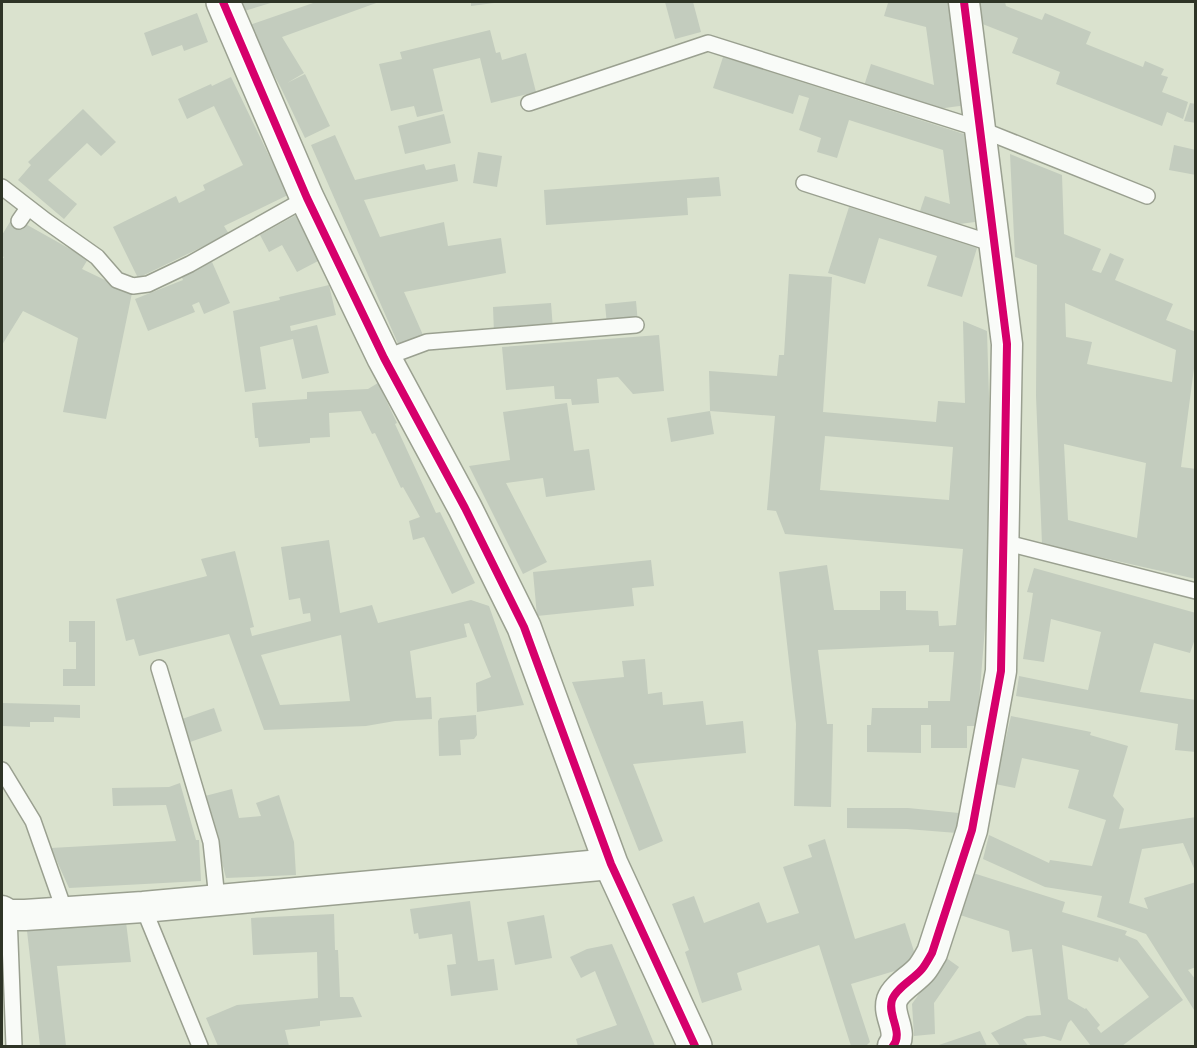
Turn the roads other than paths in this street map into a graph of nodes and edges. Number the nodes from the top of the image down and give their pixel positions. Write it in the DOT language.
graph roads {
  1 [pos="223,2"];
  2 [pos="964,2"];
  3 [pos="529,103"];
  4 [pos="980,129"];
  5 [pos="804,183"];
  6 [pos="2,187"];
  7 [pos="1147,196"];
  8 [pos="307,198"];
  9 [pos="994,244"];
  10 [pos="636,325"];
  11 [pos="384,358"];
  12 [pos="1003,542"];
  13 [pos="1196,591"];
  14 [pos="159,668"];
  15 [pos="2,770"];
  16 [pos="611,864"];
  17 [pos="216,899"];
  18 [pos="143,907"];
  19 [pos="65,912"];
  20 [pos="5,913"];
  21 [pos="14,1047"];
  22 [pos="200,1047"];
  23 [pos="695,1047"];
  24 [pos="893,1047"];
  1 -- 8 [label="street"];
  2 -- 4 [label="street"];
  3 -- 4 [label="lane"];
  4 -- 7 [label="lane"];
  4 -- 9 [label="street"];
  5 -- 9 [label="lane"];
  6 -- 8 [label="lane"];
  8 -- 11 [label="street"];
  9 -- 12 [label="street"];
  10 -- 11 [label="lane"];
  11 -- 16 [label="street"];
  12 -- 13 [label="lane"];
  12 -- 24 [label="street"];
  14 -- 17 [label="lane"];
  15 -- 19 [label="lane"];
  16 -- 17 [label="street"];
  16 -- 23 [label="street"];
  17 -- 18 [label="street"];
  18 -- 19 [label="street"];
  18 -- 22 [label="lane"];
  19 -- 20 [label="street"];
  20 -- 21 [label="lane"];
}
